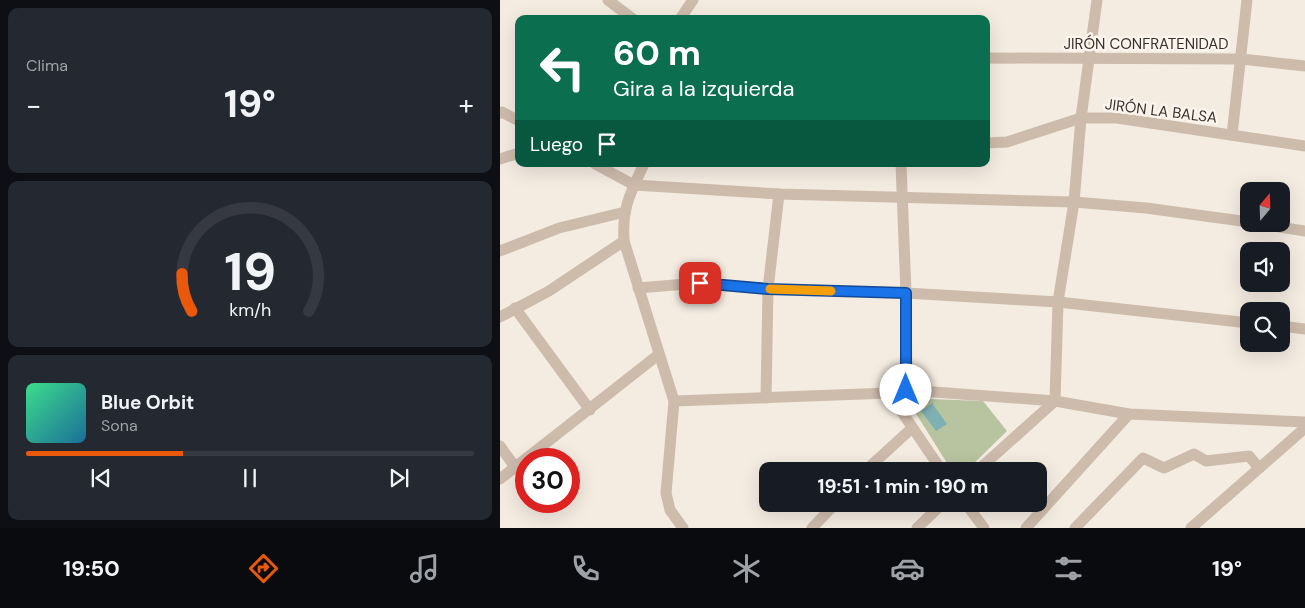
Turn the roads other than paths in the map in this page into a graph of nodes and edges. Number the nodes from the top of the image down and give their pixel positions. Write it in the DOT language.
graph roads {
  1 [pos="608,0"];
  2 [pos="693,0"];
  3 [pos="1097,0"];
  4 [pos="1247,0"];
  5 [pos="627,15"];
  6 [pos="683,15"];
  7 [pos="990,58"];
  8 [pos="1241,59"];
  9 [pos="1088,60"];
  10 [pos="1305,66"];
  11 [pos="500,114"];
  12 [pos="1081,118"];
  13 [pos="515,120"];
  14 [pos="1232,135"];
  15 [pos="990,143"];
  16 [pos="1305,146"];
  17 [pos="515,154"];
  18 [pos="500,159"];
  19 [pos="601,167"];
  20 [pos="643,167"];
  21 [pos="901,167"];
  22 [pos="634,185"];
  23 [pos="779,194"];
  24 [pos="904,197"];
  25 [pos="1074,202"];
  26 [pos="624,212"];
  27 [pos="1240,221"];
  28 [pos="1290,229"];
  29 [pos="1305,231"];
  30 [pos="624,241"];
  31 [pos="500,251"];
  32 [pos="638,288"];
  33 [pos="768,289"];
  34 [pos="906,293"];
  35 [pos="1058,302"];
  36 [pos="515,308"];
  37 [pos="500,317"];
  38 [pos="1240,322"];
  39 [pos="1290,327"];
  40 [pos="1305,329"];
  41 [pos="658,355"];
  42 [pos="906,390"];
  43 [pos="889,393"];
  44 [pos="766,398"];
  45 [pos="674,401"];
  46 [pos="1055,401"];
  47 [pos="590,410"];
  48 [pos="1129,414"];
  49 [pos="1305,422"];
  50 [pos="1305,428"];
  51 [pos="912,429"];
  52 [pos="500,446"];
  53 [pos="540,448"];
  54 [pos="875,462"];
  55 [pos="936,462"];
  56 [pos="987,462"];
  57 [pos="515,467"];
  58 [pos="1259,468"];
  59 [pos="500,479"];
  60 [pos="827,512"];
  61 [pos="934,512"];
  62 [pos="972,512"];
  63 [pos="683,528"];
  64 [pos="812,528"];
  65 [pos="917,528"];
  66 [pos="984,528"];
  67 [pos="1026,528"];
  68 [pos="1075,528"];
  69 [pos="1191,528"];
  1 -- 5 [label="street"];
  2 -- 6 [label="street"];
  3 -- 9 [label="street"];
  4 -- 8 [label="street"];
  7 -- 9 [label="street, JIRÓN CONFRATENIDAD"];
  8 -- 9 [label="street, JIRÓN CONFRATENIDAD"];
  8 -- 10 [label="street, JIRÓN CONFRATENIDAD"];
  8 -- 14 [label="street"];
  9 -- 12 [label="street"];
  11 -- 13 [label="street"];
  12 -- 14 [label="street, JIRÓN LA BALSA"];
  12 -- 15 [label="street, JIRÓN LA BALSA"];
  12 -- 25 [label="street"];
  14 -- 16 [label="street, JIRÓN LA BALSA"];
  17 -- 18 [label="street"];
  19 -- 22 [label="street"];
  20 -- 22 [label="street"];
  21 -- 24 [label="street"];
  22 -- 23 [label="street"];
  22 -- 26 [label="street"];
  23 -- 24 [label="street"];
  23 -- 33 [label="street"];
  24 -- 25 [label="street"];
  24 -- 34 [label="street"];
  25 -- 27 [label="street"];
  25 -- 35 [label="street"];
  26 -- 30 [label="street"];
  26 -- 31 [label="street"];
  28 -- 29 [label="street"];
  30 -- 32 [label="street"];
  30 -- 36 [label="street"];
  32 -- 33 [label="street"];
  32 -- 41 [label="street"];
  33 -- 34 [label="street"];
  33 -- 44 [label="street"];
  34 -- 35 [label="street"];
  34 -- 42 [label="street"];
  35 -- 38 [label="street"];
  35 -- 46 [label="street"];
  36 -- 37 [label="street"];
  36 -- 47 [label="street"];
  39 -- 40 [label="street"];
  41 -- 45 [label="street"];
  41 -- 47 [label="street"];
  42 -- 43 [label="street"];
  42 -- 46 [label="street"];
  43 -- 44 [label="street"];
  43 -- 51 [label="street"];
  44 -- 45 [label="street"];
  45 -- 63 [label="street"];
  46 -- 48 [label="street"];
  46 -- 56 [label="street"];
  47 -- 53 [label="street"];
  48 -- 49 [label="street"];
  48 -- 67 [label="street"];
  50 -- 58 [label="street"];
  51 -- 54 [label="street"];
  51 -- 55 [label="street"];
  52 -- 57 [label="street"];
  57 -- 59 [label="street"];
  58 -- 68 [label="street"];
  58 -- 69 [label="street"];
  60 -- 64 [label="street"];
  61 -- 65 [label="street"];
  62 -- 66 [label="street"];
}
